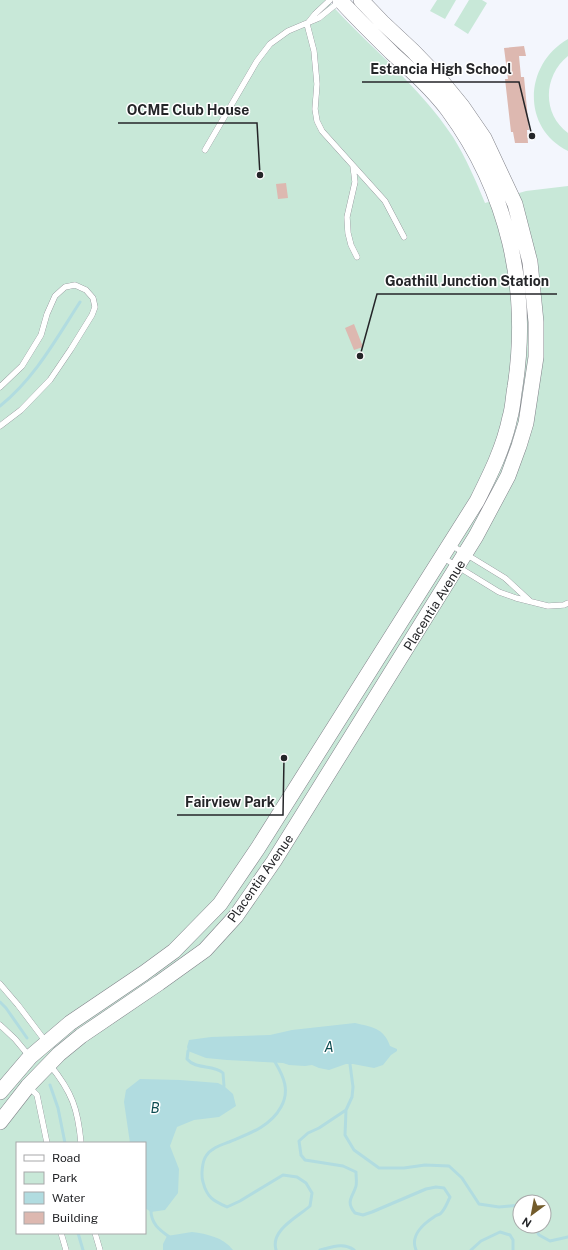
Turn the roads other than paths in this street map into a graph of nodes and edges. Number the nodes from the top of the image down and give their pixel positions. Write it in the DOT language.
graph roads {
  1 [pos="337,0"];
  2 [pos="361,0"];
  3 [pos="307,24"];
  4 [pos="205,150"];
  5 [pos="353,166"];
  6 [pos="404,237"];
  7 [pos="357,257"];
  8 [pos="0,387"];
  9 [pos="0,426"];
  10 [pos="450,544"];
  11 [pos="465,554"];
  12 [pos="442,557"];
  13 [pos="457,567"];
  14 [pos="530,602"];
  15 [pos="568,603"];
  16 [pos="0,984"];
  17 [pos="0,1025"];
  18 [pos="46,1042"];
  19 [pos="30,1057"];
  20 [pos="49,1064"];
  21 [pos="28,1086"];
  22 [pos="0,1092"];
  23 [pos="0,1122"];
  24 [pos="47,1142"];
  25 [pos="81,1142"];
  26 [pos="61,1234"];
  27 [pos="94,1234"];
  28 [pos="66,1250"];
  29 [pos="100,1250"];
  1 -- 3 [label="lane"];
  1 -- 3 [label="lane"];
  1 -- 10 [label="main road, Placentia Avenue"];
  2 -- 11 [label="main road, Placentia Avenue"];
  3 -- 4 [label="lane"];
  3 -- 5 [label="lane"];
  5 -- 6 [label="lane"];
  5 -- 7 [label="lane"];
  8 -- 9 [label="lane"];
  10 -- 11 [label="lane"];
  10 -- 12 [label="main road, Placentia Avenue"];
  11 -- 13 [label="main road, Placentia Avenue"];
  11 -- 14 [label="lane"];
  12 -- 13 [label="lane"];
  12 -- 18 [label="main road, Placentia Avenue"];
  13 -- 14 [label="lane"];
  13 -- 20 [label="main road, Placentia Avenue"];
  14 -- 15 [label="lane"];
  16 -- 18 [label="lane"];
  17 -- 19 [label="lane"];
  18 -- 19 [label="main road, Placentia Avenue"];
  19 -- 22 [label="main road, Placentia Avenue"];
  20 -- 21 [label="main road, Placentia Avenue"];
  20 -- 25 [label="lane"];
  21 -- 23 [label="main road, Placentia Avenue"];
  21 -- 24 [label="lane"];
  26 -- 28 [label="lane"];
  27 -- 29 [label="lane"];
}
